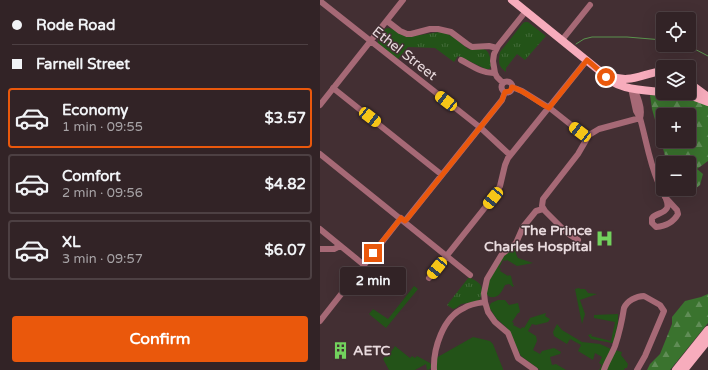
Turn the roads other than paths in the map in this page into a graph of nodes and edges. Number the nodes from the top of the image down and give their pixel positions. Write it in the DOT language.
graph roads {
  1 [pos="403,0"];
  2 [pos="512,0"];
  3 [pos="320,1"];
  4 [pos="590,5"];
  5 [pos="526,11"];
  6 [pos="387,21"];
  7 [pos="562,40"];
  8 [pos="370,41"];
  9 [pos="497,48"];
  10 [pos="460,60"];
  11 [pos="587,60"];
  12 [pos="601,72"];
  13 [pos="656,72"];
  14 [pos="495,73"];
  15 [pos="643,76"];
  16 [pos="612,77"];
  17 [pos="503,83"];
  18 [pos="512,87"];
  19 [pos="333,88"];
  20 [pos="632,88"];
  21 [pos="696,88"];
  22 [pos="644,90"];
  23 [pos="656,91"];
  24 [pos="505,92"];
  25 [pos="708,97"];
  26 [pos="696,98"];
  27 [pos="638,99"];
  28 [pos="708,102"];
  29 [pos="320,105"];
  30 [pos="549,108"];
  31 [pos="640,118"];
  32 [pos="480,128"];
  33 [pos="580,132"];
  34 [pos="320,154"];
  35 [pos="510,155"];
  36 [pos="442,175"];
  37 [pos="665,197"];
  38 [pos="543,209"];
  39 [pos="403,220"];
  40 [pos="320,229"];
  41 [pos="578,240"];
  42 [pos="340,246"];
  43 [pos="320,249"];
  44 [pos="447,255"];
  45 [pos="364,265"];
  46 [pos="470,275"];
  47 [pos="429,278"];
  48 [pos="485,302"];
  49 [pos="320,321"];
  50 [pos="708,330"];
  51 [pos="708,340"];
  52 [pos="434,370"];
  53 [pos="535,370"];
  54 [pos="604,370"];
  55 [pos="638,370"];
  56 [pos="676,370"];
  57 [pos="684,370"];
  1 -- 6 [label="street"];
  2 -- 5 [label="main road"];
  3 -- 8 [label="street, Ethel Street"];
  4 -- 7 [label="street"];
  5 -- 7 [label="main road"];
  5 -- 9 [label="street"];
  6 -- 8 [label="street"];
  6 -- 9 [label="street"];
  7 -- 11 [label="main road"];
  8 -- 19 [label="street"];
  8 -- 32 [label="street, Ethel Street"];
  9 -- 14 [label="street"];
  10 -- 14 [label="street"];
  11 -- 12 [label="main road"];
  11 -- 30 [label="street"];
  12 -- 16 [label="main road"];
  12 -- 20 [label="main road"];
  13 -- 15 [label="main road"];
  14 -- 17 [label="street"];
  15 -- 16 [label="main road"];
  15 -- 20 [label="main road"];
  16 -- 20 [label="main road"];
  17 -- 18 [label="street"];
  17 -- 24 [label="street"];
  18 -- 24 [label="street"];
  18 -- 30 [label="street"];
  19 -- 29 [label="street"];
  19 -- 36 [label="street"];
  20 -- 22 [label="main road"];
  20 -- 27 [label="street"];
  20 -- 31 [label="street"];
  21 -- 25 [label="main road"];
  22 -- 23 [label="main road"];
  22 -- 27 [label="street"];
  24 -- 32 [label="street"];
  26 -- 28 [label="main road"];
  27 -- 31 [label="street"];
  30 -- 33 [label="street"];
  30 -- 35 [label="street"];
  31 -- 37 [label="street"];
  31 -- 38 [label="street"];
  32 -- 35 [label="street, Ethel Street"];
  32 -- 36 [label="street"];
  34 -- 39 [label="street"];
  35 -- 44 [label="street"];
  36 -- 39 [label="street"];
  37 -- 37 [label="street"];
  38 -- 41 [label="street"];
  38 -- 48 [label="street"];
  39 -- 44 [label="street"];
  39 -- 45 [label="street"];
  40 -- 42 [label="street"];
  42 -- 43 [label="street"];
  42 -- 45 [label="street"];
  44 -- 46 [label="street"];
  44 -- 47 [label="street"];
  45 -- 49 [label="street"];
  48 -- 52 [label="street"];
  48 -- 53 [label="street"];
  50 -- 56 [label="main road"];
  51 -- 57 [label="main road"];
  54 -- 55 [label="street"];
}
